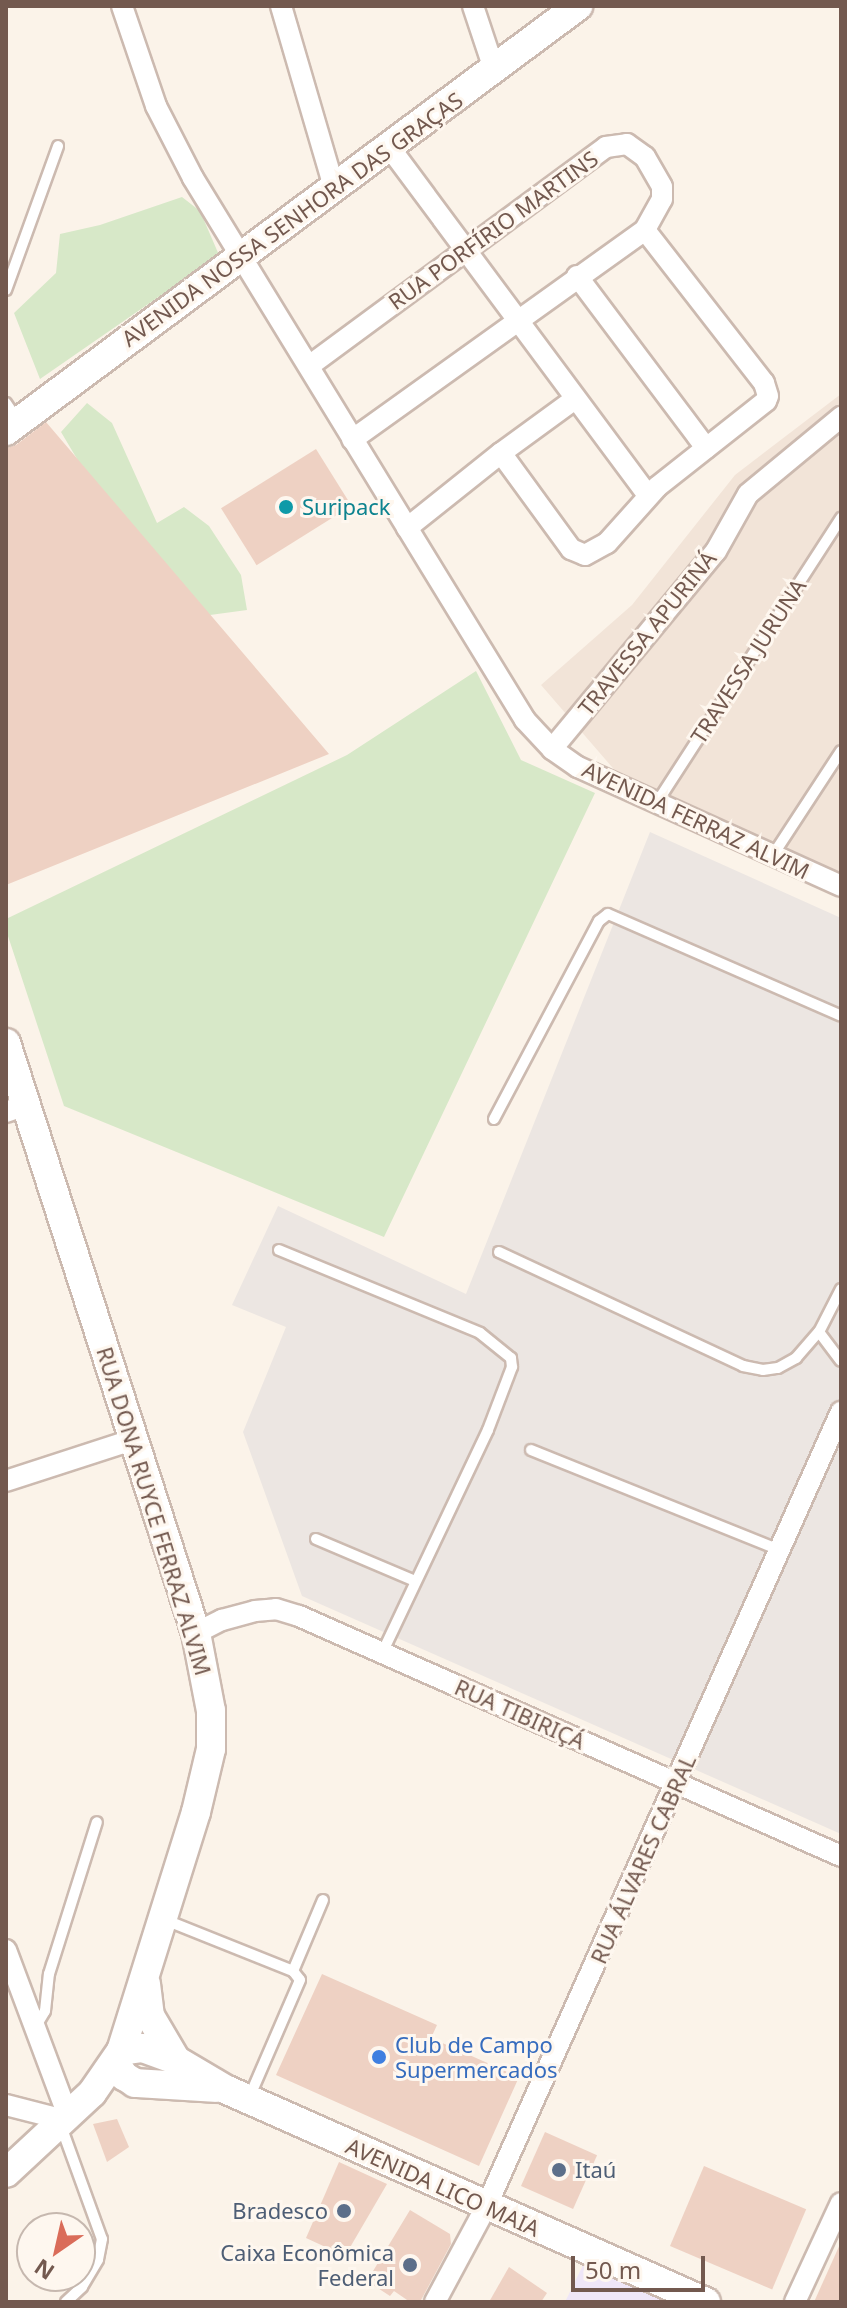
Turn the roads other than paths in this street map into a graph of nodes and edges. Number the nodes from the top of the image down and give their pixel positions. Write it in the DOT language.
graph roads {
  1 [pos="122,6"];
  2 [pos="281,6"];
  3 [pos="473,6"];
  4 [pos="578,6"];
  5 [pos="494,69"];
  6 [pos="58,146"];
  7 [pos="390,148"];
  8 [pos="334,187"];
  9 [pos="645,230"];
  10 [pos="464,251"];
  11 [pos="242,253"];
  12 [pos="577,276"];
  13 [pos="6,290"];
  14 [pos="516,321"];
  15 [pos="309,366"];
  16 [pos="575,399"];
  17 [pos="841,417"];
  18 [pos="10,419"];
  19 [pos="352,440"];
  20 [pos="706,448"];
  21 [pos="501,453"];
  22 [pos="648,496"];
  23 [pos="841,518"];
  24 [pos="407,528"];
  25 [pos="552,749"];
  26 [pos="841,751"];
  27 [pos="656,804"];
  28 [pos="772,857"];
  29 [pos="841,886"];
  30 [pos="841,1016"];
  31 [pos="6,1043"];
  32 [pos="16,1109"];
  33 [pos="494,1119"];
  34 [pos="279,1250"];
  35 [pos="499,1252"];
  36 [pos="841,1289"];
  37 [pos="819,1332"];
  38 [pos="841,1361"];
  39 [pos="841,1412"];
  40 [pos="135,1439"];
  41 [pos="531,1450"];
  42 [pos="6,1481"];
  43 [pos="316,1539"];
  44 [pos="780,1550"];
  45 [pos="415,1581"];
  46 [pos="196,1633"];
  47 [pos="382,1653"];
  48 [pos="677,1785"];
  49 [pos="97,1822"];
  50 [pos="841,1856"];
  51 [pos="323,1900"];
  52 [pos="163,1919"];
  53 [pos="6,1950"];
  54 [pos="293,1971"];
  55 [pos="145,1975"];
  56 [pos="35,2028"];
  57 [pos="118,2056"];
  58 [pos="176,2060"];
  59 [pos="148,2085"];
  60 [pos="236,2095"];
  61 [pos="6,2105"];
  62 [pos="66,2118"];
  63 [pos="6,2173"];
  64 [pos="841,2203"];
  65 [pos="486,2207"];
  66 [pos="66,2302"];
  67 [pos="435,2302"];
  68 [pos="706,2302"];
  69 [pos="795,2302"];
  1 -- 11 [label="street, AVENIDA FERRAZ ALVIM"];
  2 -- 8 [label="street"];
  3 -- 5 [label="street"];
  4 -- 5 [label="main road, AVENIDA NOSSA SENHORA DAS GRAÇAS"];
  5 -- 7 [label="main road, AVENIDA NOSSA SENHORA DAS GRAÇAS"];
  6 -- 13 [label="lane"];
  7 -- 8 [label="main road, AVENIDA NOSSA SENHORA DAS GRAÇAS"];
  7 -- 10 [label="street"];
  8 -- 11 [label="main road, AVENIDA NOSSA SENHORA DAS GRAÇAS"];
  9 -- 10 [label="street, RUA PORFÍRIO MARTINS"];
  9 -- 12 [label="street"];
  9 -- 20 [label="street"];
  10 -- 14 [label="street"];
  10 -- 15 [label="street, RUA PORFÍRIO MARTINS"];
  11 -- 15 [label="street, AVENIDA FERRAZ ALVIM"];
  11 -- 18 [label="main road, AVENIDA NOSSA SENHORA DAS GRAÇAS"];
  12 -- 14 [label="street"];
  12 -- 20 [label="street"];
  14 -- 16 [label="street"];
  14 -- 19 [label="street"];
  15 -- 19 [label="street, AVENIDA FERRAZ ALVIM"];
  16 -- 21 [label="street"];
  16 -- 22 [label="street"];
  17 -- 25 [label="street, TRAVESSA APURINÁ"];
  19 -- 24 [label="street, AVENIDA FERRAZ ALVIM"];
  20 -- 22 [label="street"];
  21 -- 22 [label="street"];
  21 -- 24 [label="street"];
  23 -- 27 [label="lane, TRAVESSA JURUNA"];
  24 -- 25 [label="street, AVENIDA FERRAZ ALVIM"];
  25 -- 27 [label="street, AVENIDA FERRAZ ALVIM"];
  26 -- 28 [label="lane"];
  27 -- 28 [label="street, AVENIDA FERRAZ ALVIM"];
  28 -- 29 [label="street, AVENIDA FERRAZ ALVIM"];
  30 -- 33 [label="lane"];
  31 -- 32 [label="main road, RUA DONA RUYCE FERRAZ ALVIM"];
  32 -- 40 [label="main road, RUA DONA RUYCE FERRAZ ALVIM"];
  34 -- 45 [label="lane"];
  35 -- 37 [label="lane"];
  36 -- 37 [label="lane"];
  37 -- 38 [label="lane"];
  39 -- 44 [label="street, RUA ÁLVARES CABRAL"];
  40 -- 42 [label="street"];
  40 -- 46 [label="main road, RUA DONA RUYCE FERRAZ ALVIM"];
  41 -- 44 [label="lane"];
  43 -- 45 [label="lane"];
  44 -- 48 [label="street, RUA ÁLVARES CABRAL"];
  45 -- 47 [label="lane"];
  46 -- 47 [label="street, RUA TIBIRIÇÁ"];
  46 -- 52 [label="main road, RUA DONA RUYCE FERRAZ ALVIM"];
  47 -- 48 [label="street, RUA TIBIRIÇÁ"];
  48 -- 50 [label="street, RUA TIBIRIÇÁ"];
  48 -- 65 [label="street, RUA ÁLVARES CABRAL"];
  49 -- 56 [label="lane"];
  51 -- 54 [label="lane"];
  52 -- 54 [label="lane"];
  52 -- 55 [label="main road, RUA DONA RUYCE FERRAZ ALVIM"];
  53 -- 56 [label="street"];
  54 -- 60 [label="lane"];
  55 -- 57 [label="main road, RUA DONA RUYCE FERRAZ ALVIM"];
  55 -- 58 [label="main road"];
  56 -- 62 [label="street"];
  57 -- 58 [label="main road, AVENIDA LICO MAIA"];
  57 -- 59 [label="main road"];
  57 -- 62 [label="main road, RUA DONA RUYCE FERRAZ ALVIM"];
  58 -- 60 [label="main road, AVENIDA LICO MAIA"];
  59 -- 60 [label="main road, AVENIDA LICO MAIA"];
  59 -- 62 [label="main road"];
  60 -- 65 [label="main road, AVENIDA LICO MAIA"];
  61 -- 62 [label="street"];
  62 -- 63 [label="main road, RUA DONA RUYCE FERRAZ ALVIM"];
  62 -- 66 [label="lane"];
  64 -- 69 [label="street"];
  65 -- 67 [label="street, RUA ÁLVARES CABRAL"];
  65 -- 68 [label="main road, AVENIDA LICO MAIA"];
}
